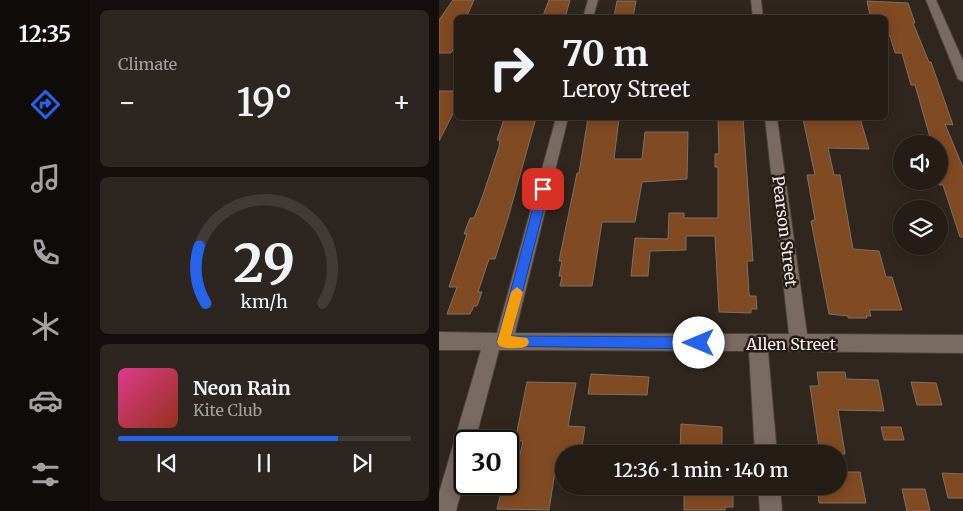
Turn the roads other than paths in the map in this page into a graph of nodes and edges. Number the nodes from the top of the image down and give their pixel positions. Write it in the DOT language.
graph roads {
  1 [pos="593,0"];
  2 [pos="756,0"];
  3 [pos="931,0"];
  4 [pos="589,15"];
  5 [pos="758,15"];
  6 [pos="959,59"];
  7 [pos="963,79"];
  8 [pos="561,120"];
  9 [pos="771,120"];
  10 [pos="439,341"];
  11 [pos="498,342"];
  12 [pos="758,344"];
  13 [pos="799,344"];
  14 [pos="963,344"];
  15 [pos="765,445"];
  16 [pos="770,495"];
  17 [pos="445,511"];
  18 [pos="771,511"];
  1 -- 4 [label="street"];
  2 -- 5 [label="street"];
  3 -- 6 [label="street"];
  6 -- 7 [label="street"];
  8 -- 11 [label="street"];
  9 -- 13 [label="street, Pearson Street"];
  10 -- 11 [label="street, Allen Street"];
  11 -- 12 [label="street, Allen Street"];
  11 -- 17 [label="street"];
  12 -- 13 [label="street, Allen Street"];
  12 -- 15 [label="street"];
  13 -- 14 [label="street, Allen Street"];
  16 -- 18 [label="street"];
}
